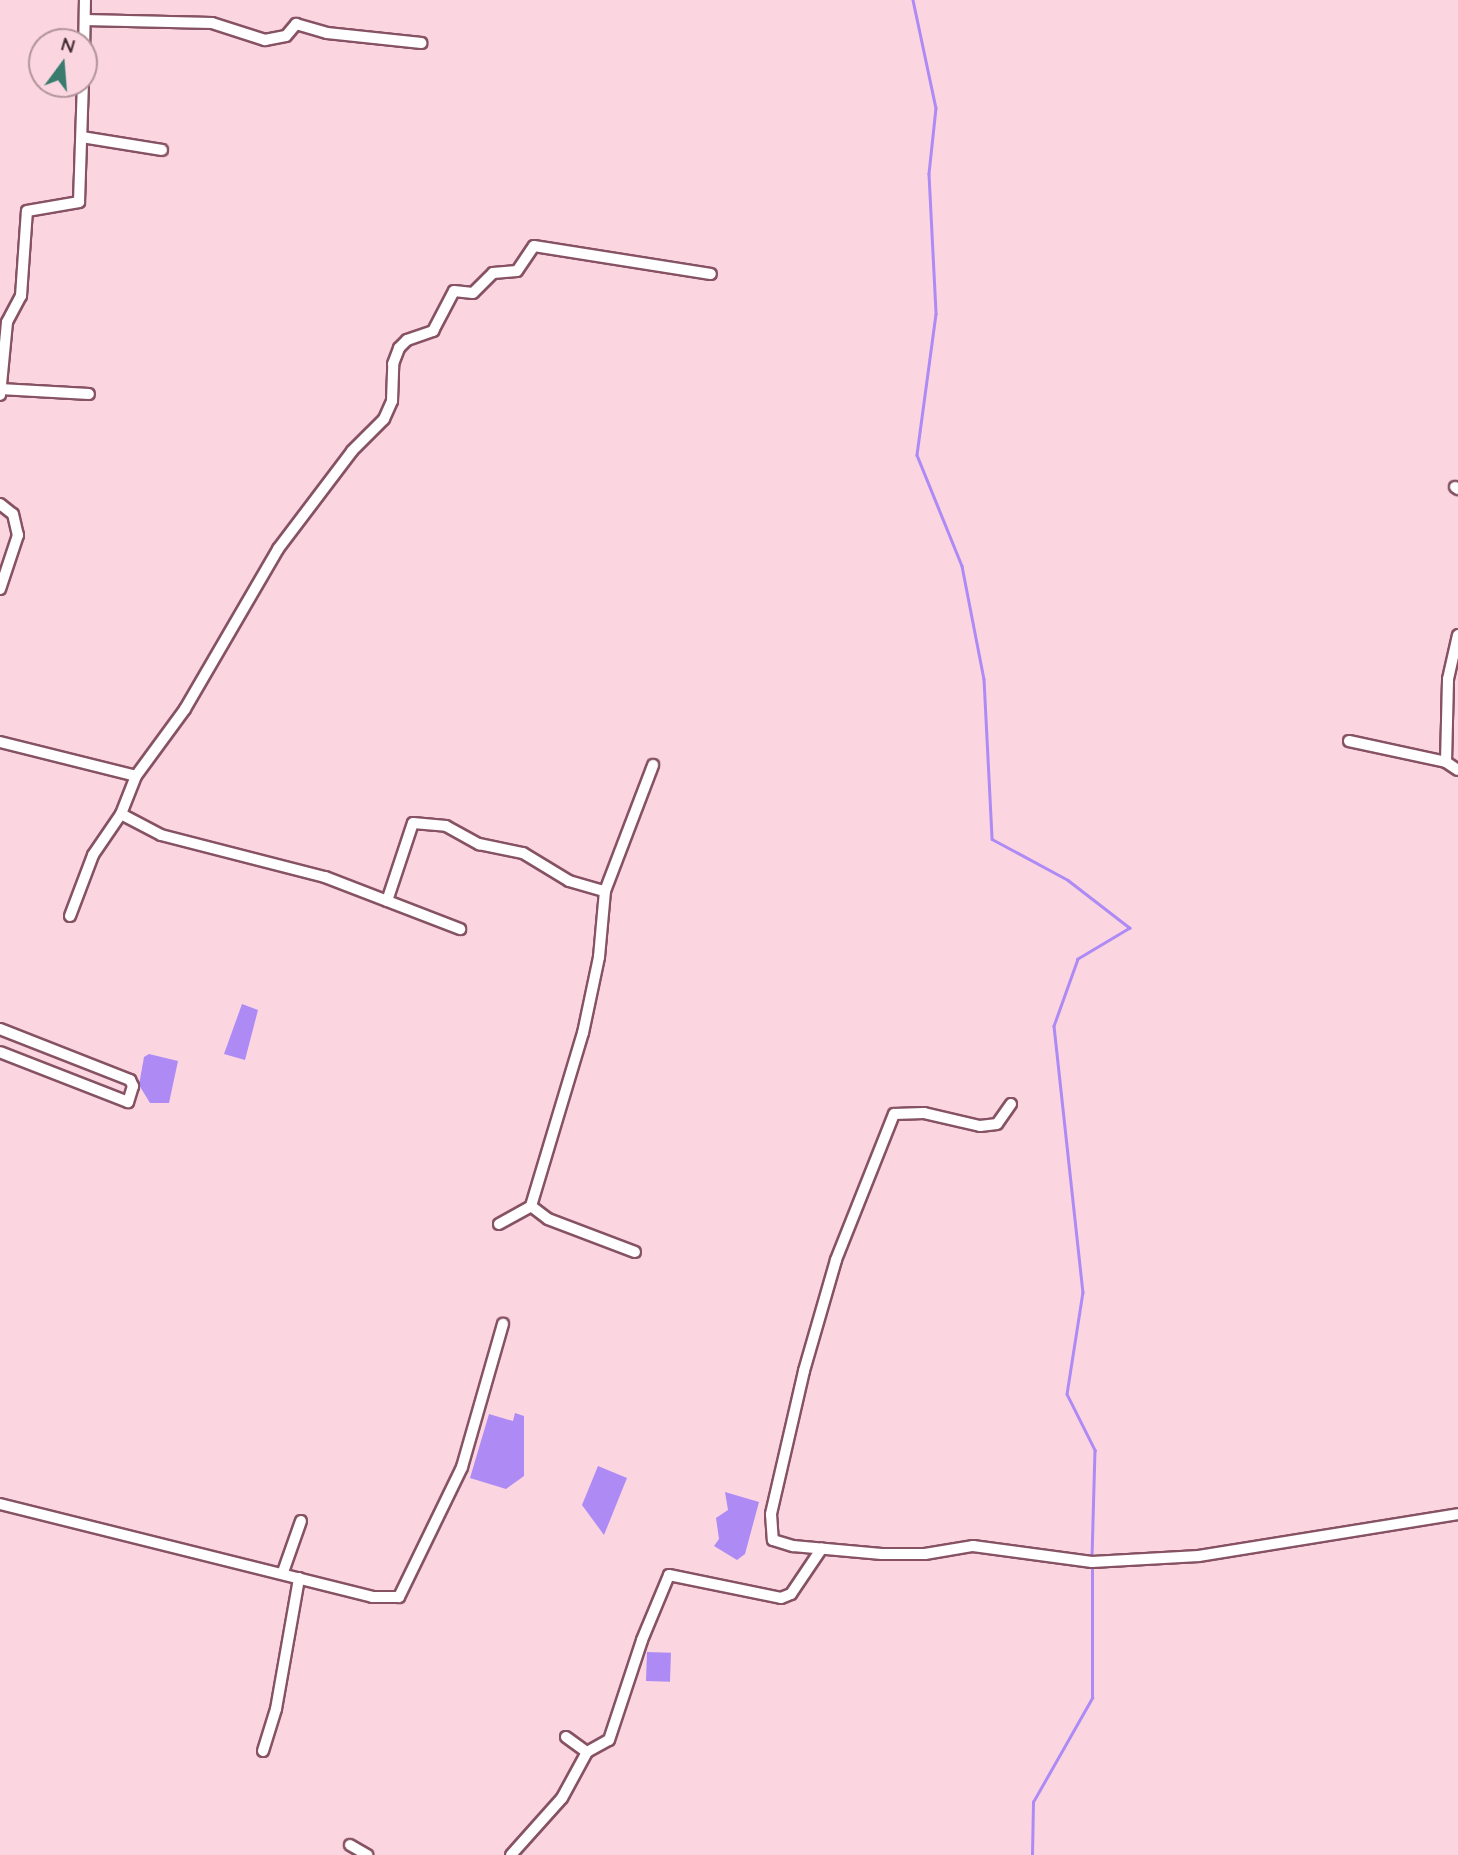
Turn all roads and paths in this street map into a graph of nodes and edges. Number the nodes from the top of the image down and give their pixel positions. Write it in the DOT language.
graph roads {
  1 [pos="85,0"];
  2 [pos="85,20"];
  3 [pos="85,28"];
  4 [pos="421,43"];
  5 [pos="83,98"];
  6 [pos="82,137"];
  7 [pos="162,150"];
  8 [pos="711,274"];
  9 [pos="0,389"];
  10 [pos="89,394"];
  11 [pos="0,395"];
  12 [pos="0,504"];
  13 [pos="0,589"];
  14 [pos="1458,635"];
  15 [pos="1349,741"];
  16 [pos="0,742"];
  17 [pos="1446,762"];
  18 [pos="653,765"];
  19 [pos="1458,770"];
  20 [pos="136,776"];
  21 [pos="121,814"];
  22 [pos="605,891"];
  23 [pos="387,901"];
  24 [pos="70,916"];
  25 [pos="460,929"];
  26 [pos="0,1028"];
  27 [pos="0,1052"];
  28 [pos="1011,1104"];
  29 [pos="531,1206"];
  30 [pos="499,1224"];
  31 [pos="635,1252"];
  32 [pos="503,1324"];
  33 [pos="0,1504"];
  34 [pos="1458,1514"];
  35 [pos="301,1521"];
  36 [pos="821,1548"];
  37 [pos="283,1572"];
  38 [pos="299,1578"];
  39 [pos="566,1737"];
  40 [pos="263,1751"];
  41 [pos="587,1752"];
  42 [pos="350,1845"];
  43 [pos="367,1855"];
  44 [pos="511,1855"];
  1 -- 2 [label="street"];
  2 -- 3 [label="street"];
  2 -- 4 [label="street"];
  5 -- 6 [label="street"];
  6 -- 7 [label="street"];
  6 -- 9 [label="street"];
  8 -- 20 [label="street"];
  9 -- 10 [label="street"];
  9 -- 11 [label="street"];
  12 -- 13 [label="street"];
  14 -- 17 [label="street"];
  15 -- 17 [label="street"];
  16 -- 20 [label="street"];
  17 -- 19 [label="street"];
  18 -- 22 [label="street"];
  20 -- 21 [label="street"];
  21 -- 23 [label="street"];
  21 -- 24 [label="street"];
  22 -- 23 [label="street"];
  22 -- 29 [label="street"];
  23 -- 25 [label="street"];
  26 -- 27 [label="street"];
  28 -- 36 [label="street"];
  29 -- 30 [label="street"];
  29 -- 31 [label="street"];
  32 -- 38 [label="street"];
  33 -- 37 [label="street"];
  34 -- 36 [label="street"];
  35 -- 37 [label="street"];
  36 -- 41 [label="street"];
  37 -- 38 [label="street"];
  38 -- 40 [label="street"];
  39 -- 41 [label="street"];
  41 -- 44 [label="street"];
  42 -- 43 [label="street"];
}
